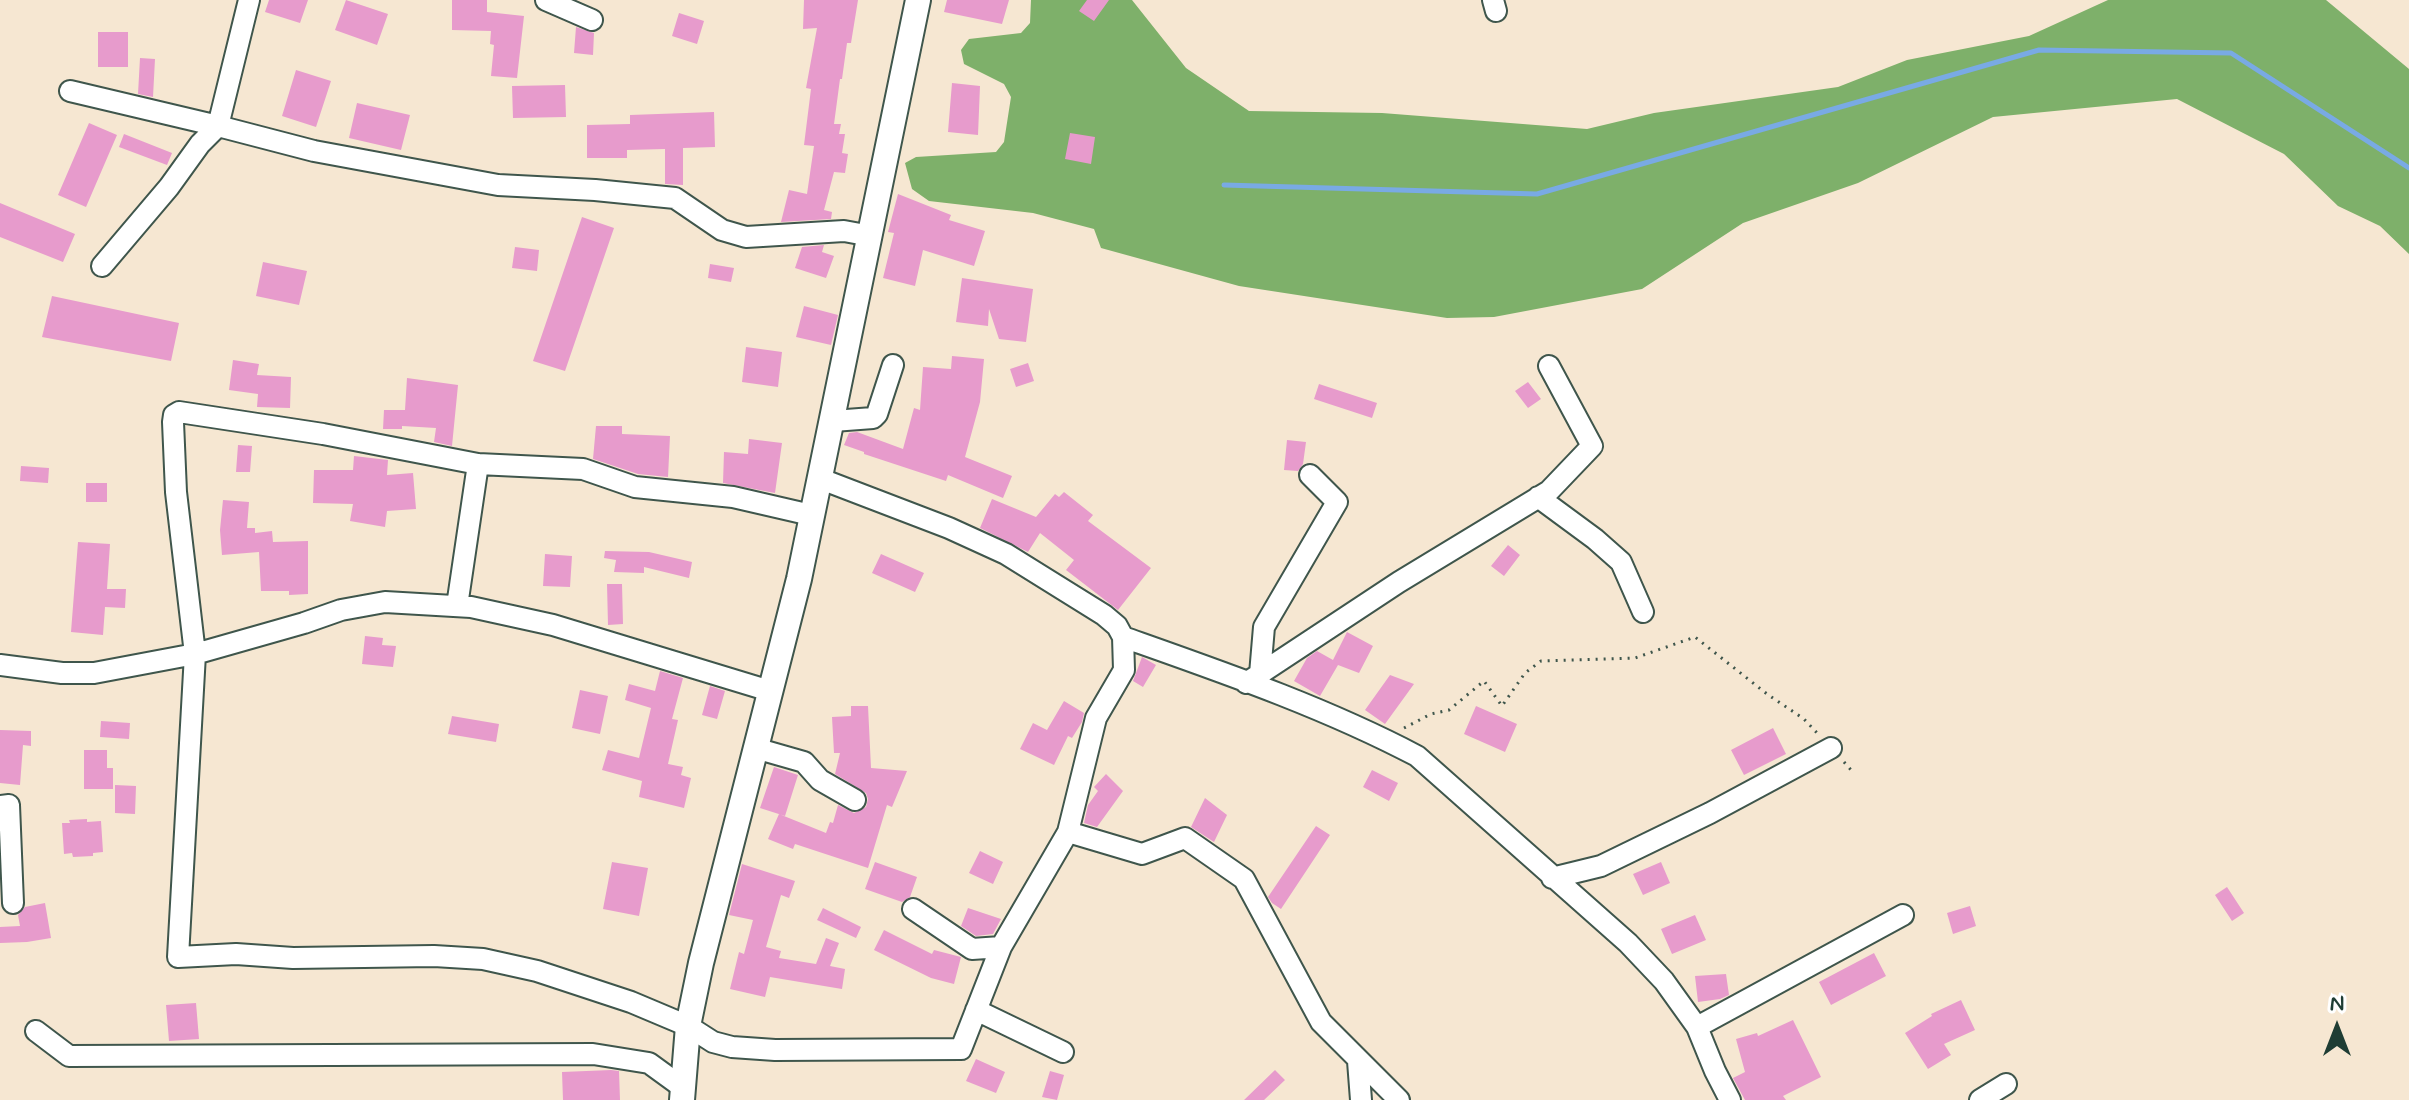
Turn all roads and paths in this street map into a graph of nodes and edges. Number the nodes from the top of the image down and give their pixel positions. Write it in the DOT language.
graph roads {
  1 [pos="249,0"];
  2 [pos="546,0"];
  3 [pos="918,0"];
  4 [pos="592,20"];
  5 [pos="70,91"];
  6 [pos="218,126"];
  7 [pos="871,236"];
  8 [pos="102,266"];
  9 [pos="893,365"];
  10 [pos="1549,366"];
  11 [pos="833,421"];
  12 [pos="478,464"];
  13 [pos="1310,475"];
  14 [pos="821,479"];
  15 [pos="1538,497"];
  16 [pos="811,515"];
  17 [pos="457,606"];
  18 [pos="1643,612"];
  19 [pos="1123,637"];
  20 [pos="195,654"];
  21 [pos="0,665"];
  22 [pos="1253,678"];
  23 [pos="770,691"];
  24 [pos="1382,738"];
  25 [pos="755,748"];
  26 [pos="1831,748"];
  27 [pos="1851,770"];
  28 [pos="855,800"];
  29 [pos="0,806"];
  30 [pos="1068,832"];
  31 [pos="1552,878"];
  32 [pos="13,903"];
  33 [pos="913,909"];
  34 [pos="1903,915"];
  35 [pos="1001,947"];
  36 [pos="976,1010"];
  37 [pos="688,1026"];
  38 [pos="1697,1027"];
  39 [pos="36,1031"];
  40 [pos="1063,1052"];
  41 [pos="1358,1061"];
  42 [pos="2006,1084"];
  43 [pos="682,1093"];
  44 [pos="1361,1100"];
  45 [pos="1399,1100"];
  46 [pos="1730,1100"];
  47 [pos="1980,1100"];
  1 -- 6 [label="street"];
  2 -- 4 [label="street"];
  3 -- 7 [label="street"];
  5 -- 6 [label="street"];
  6 -- 7 [label="street"];
  6 -- 8 [label="street"];
  7 -- 11 [label="street"];
  9 -- 11 [label="street"];
  10 -- 15 [label="street"];
  11 -- 14 [label="street"];
  12 -- 16 [label="street"];
  12 -- 17 [label="street"];
  12 -- 20 [label="street"];
  13 -- 22 [label="street"];
  14 -- 16 [label="street"];
  14 -- 19 [label="street"];
  15 -- 18 [label="street"];
  15 -- 22 [label="street"];
  16 -- 23 [label="street"];
  17 -- 20 [label="street"];
  17 -- 23 [label="street"];
  19 -- 22 [label="street"];
  19 -- 30 [label="street"];
  20 -- 21 [label="street"];
  20 -- 37 [label="street"];
  22 -- 24 [label="street"];
  23 -- 25 [label="street"];
  24 -- 26 [label="path"];
  24 -- 31 [label="street"];
  25 -- 28 [label="street"];
  25 -- 37 [label="street"];
  26 -- 27 [label="path"];
  26 -- 31 [label="street"];
  29 -- 32 [label="street"];
  30 -- 35 [label="street"];
  30 -- 41 [label="street"];
  31 -- 38 [label="street"];
  33 -- 35 [label="street"];
  34 -- 38 [label="street"];
  35 -- 36 [label="street"];
  36 -- 37 [label="street"];
  36 -- 40 [label="street"];
  37 -- 43 [label="street"];
  38 -- 46 [label="street"];
  39 -- 43 [label="street"];
  41 -- 44 [label="street"];
  41 -- 45 [label="street"];
  42 -- 47 [label="street"];
}
